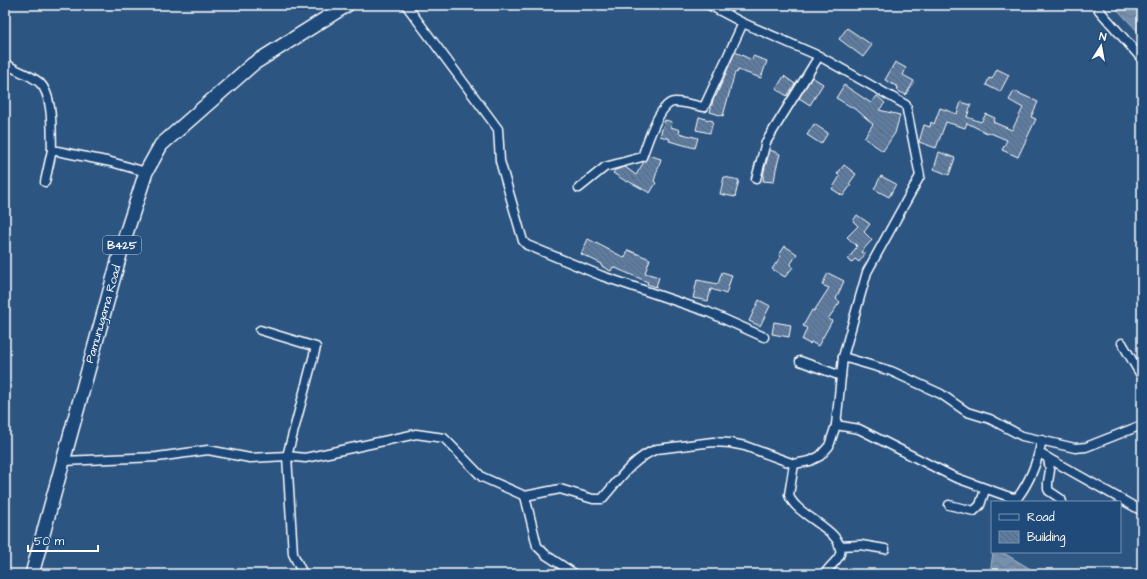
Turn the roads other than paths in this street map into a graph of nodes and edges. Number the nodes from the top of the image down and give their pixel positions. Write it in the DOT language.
graph roads {
  1 [pos="347,5"];
  2 [pos="406,5"];
  3 [pos="709,5"];
  4 [pos="1099,10"];
  5 [pos="743,23"];
  6 [pos="819,56"];
  7 [pos="1142,59"];
  8 [pos="5,63"];
  9 [pos="52,150"];
  10 [pos="146,172"];
  11 [pos="756,179"];
  12 [pos="45,182"];
  13 [pos="579,188"];
  14 [pos="260,330"];
  15 [pos="764,337"];
  16 [pos="1122,343"];
  17 [pos="843,357"];
  18 [pos="800,361"];
  19 [pos="841,376"];
  20 [pos="1142,378"];
  21 [pos="836,425"];
  22 [pos="1142,425"];
  23 [pos="1042,440"];
  24 [pos="1039,453"];
  25 [pos="287,456"];
  26 [pos="1048,458"];
  27 [pos="63,461"];
  28 [pos="794,464"];
  29 [pos="985,490"];
  30 [pos="525,496"];
  31 [pos="1062,501"];
  32 [pos="949,505"];
  33 [pos="1142,510"];
  34 [pos="839,546"];
  35 [pos="886,549"];
  36 [pos="32,574"];
  37 [pos="303,574"];
  38 [pos="575,574"];
  39 [pos="825,574"];
  1 -- 10 [label="main road, Pamunugama Road / B425"];
  2 -- 15 [label="street"];
  3 -- 5 [label="street"];
  4 -- 7 [label="street"];
  5 -- 6 [label="street"];
  5 -- 13 [label="street"];
  6 -- 11 [label="street"];
  6 -- 17 [label="street"];
  8 -- 9 [label="street"];
  9 -- 10 [label="street"];
  9 -- 12 [label="street"];
  10 -- 27 [label="main road, Pamunugama Road / B425"];
  14 -- 25 [label="street"];
  16 -- 20 [label="street"];
  17 -- 19 [label="street"];
  17 -- 23 [label="street"];
  18 -- 19 [label="street"];
  19 -- 21 [label="street"];
  21 -- 28 [label="street"];
  21 -- 29 [label="street"];
  22 -- 23 [label="street"];
  23 -- 24 [label="street"];
  24 -- 26 [label="street"];
  24 -- 29 [label="street"];
  25 -- 27 [label="street"];
  25 -- 30 [label="street"];
  25 -- 37 [label="street"];
  26 -- 31 [label="street"];
  26 -- 33 [label="street"];
  27 -- 36 [label="main road, Pamunugama Road / B425"];
  28 -- 30 [label="street"];
  28 -- 34 [label="street"];
  29 -- 32 [label="street"];
  30 -- 38 [label="street"];
  34 -- 35 [label="street"];
  34 -- 39 [label="street"];
}
